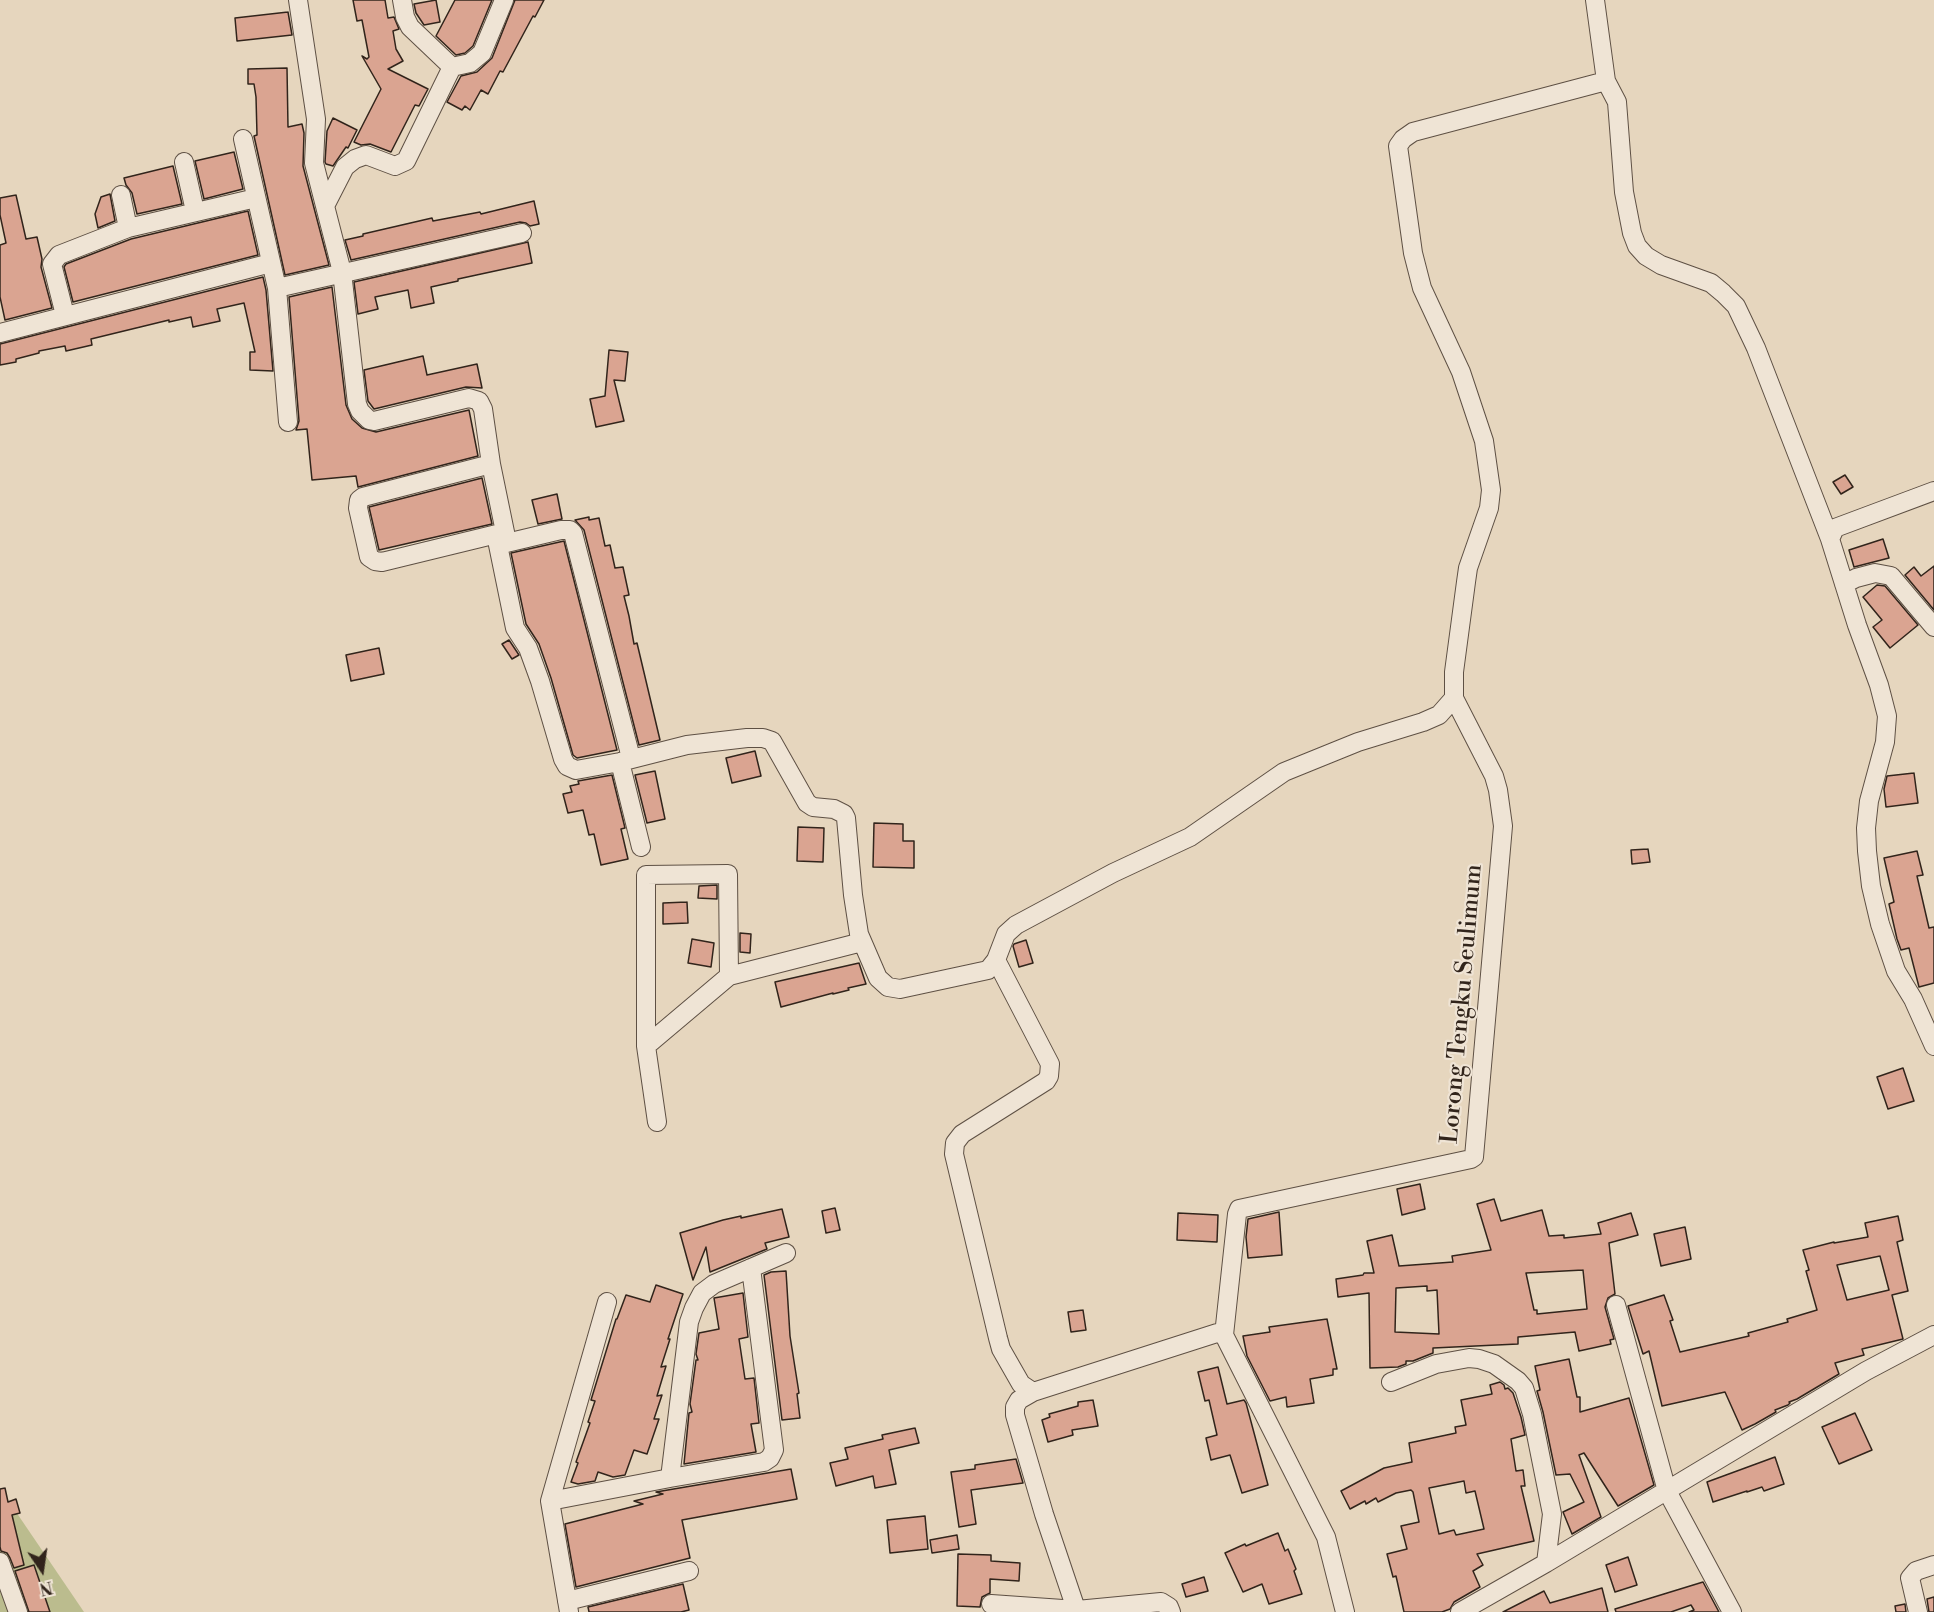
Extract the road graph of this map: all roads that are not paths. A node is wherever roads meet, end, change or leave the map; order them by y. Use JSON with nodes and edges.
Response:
{"nodes":[{"id":1,"x":298,"y":0,"type":"edge"},
{"id":2,"x":402,"y":0,"type":"edge"},
{"id":3,"x":504,"y":0,"type":"edge"},
{"id":4,"x":1595,"y":0,"type":"edge"},
{"id":5,"x":452,"y":67,"type":"junction"},
{"id":6,"x":1606,"y":81,"type":"junction"},
{"id":7,"x":243,"y":139,"type":"dead end"},
{"id":8,"x":184,"y":162,"type":"dead end"},
{"id":9,"x":121,"y":195,"type":"dead end"},
{"id":10,"x":256,"y":198,"type":"junction"},
{"id":11,"x":325,"y":206,"type":"junction"},
{"id":12,"x":195,"y":211,"type":"junction"},
{"id":13,"x":128,"y":228,"type":"junction"},
{"id":14,"x":522,"y":233,"type":"dead end"},
{"id":15,"x":271,"y":263,"type":"junction"},
{"id":16,"x":342,"y":272,"type":"junction"},
{"id":17,"x":277,"y":288,"type":"junction"},
{"id":18,"x":64,"y":315,"type":"junction"},
{"id":19,"x":0,"y":332,"type":"edge"},
{"id":20,"x":288,"y":422,"type":"dead end"},
{"id":21,"x":491,"y":464,"type":"junction"},
{"id":22,"x":1934,"y":491,"type":"edge"},
{"id":23,"x":502,"y":538,"type":"junction"},
{"id":24,"x":1830,"y":539,"type":"junction"},
{"id":25,"x":1844,"y":585,"type":"junction"},
{"id":26,"x":1934,"y":627,"type":"edge"},
{"id":27,"x":1455,"y":698,"type":"junction"},
{"id":28,"x":1439,"y":715,"type":"junction"},
{"id":29,"x":1467,"y":724,"type":"junction"},
{"id":30,"x":625,"y":760,"type":"junction"},
{"id":31,"x":641,"y":847,"type":"dead end"},
{"id":32,"x":862,"y":942,"type":"junction"},
{"id":33,"x":996,"y":960,"type":"junction"},
{"id":34,"x":729,"y":976,"type":"junction"},
{"id":35,"x":646,"y":1046,"type":"junction"},
{"id":36,"x":1934,"y":1046,"type":"edge"},
{"id":37,"x":657,"y":1122,"type":"dead end"},
{"id":38,"x":786,"y":1252,"type":"dead end"},
{"id":39,"x":750,"y":1268,"type":"junction"},
{"id":40,"x":607,"y":1302,"type":"dead end"},
{"id":41,"x":1616,"y":1305,"type":"dead end"},
{"id":42,"x":1224,"y":1335,"type":"junction"},
{"id":43,"x":1934,"y":1335,"type":"edge"},
{"id":44,"x":1391,"y":1382,"type":"dead end"},
{"id":45,"x":1033,"y":1392,"type":"junction"},
{"id":46,"x":670,"y":1478,"type":"junction"},
{"id":47,"x":1667,"y":1491,"type":"junction"},
{"id":48,"x":550,"y":1501,"type":"junction"},
{"id":49,"x":0,"y":1562,"type":"edge"},
{"id":50,"x":1546,"y":1563,"type":"junction"},
{"id":51,"x":1934,"y":1565,"type":"edge"},
{"id":52,"x":689,"y":1570,"type":"dead end"},
{"id":53,"x":991,"y":1604,"type":"dead end"},
{"id":54,"x":568,"y":1606,"type":"edge"},
{"id":55,"x":1077,"y":1611,"type":"edge"},
{"id":56,"x":18,"y":1612,"type":"edge"},
{"id":57,"x":1171,"y":1612,"type":"edge"},
{"id":58,"x":1345,"y":1612,"type":"edge"},
{"id":59,"x":1460,"y":1612,"type":"edge"},
{"id":60,"x":1732,"y":1612,"type":"edge"},
{"id":61,"x":1918,"y":1612,"type":"edge"}],
"edges":[{"from":1,"to":11,"type":"street"},
{"from":2,"to":5,"type":"street"},
{"from":3,"to":5,"type":"street"},
{"from":4,"to":6,"type":"street"},
{"from":5,"to":11,"type":"street"},
{"from":6,"to":24,"type":"street"},
{"from":6,"to":27,"type":"street"},
{"from":7,"to":10,"type":"street"},
{"from":8,"to":12,"type":"street"},
{"from":9,"to":13,"type":"street"},
{"from":10,"to":12,"type":"street"},
{"from":10,"to":15,"type":"street"},
{"from":11,"to":16,"type":"street"},
{"from":12,"to":13,"type":"street"},
{"from":13,"to":18,"type":"street"},
{"from":14,"to":16,"type":"street"},
{"from":15,"to":17,"type":"street"},
{"from":15,"to":18,"type":"street"},
{"from":16,"to":17,"type":"street"},
{"from":16,"to":21,"type":"street"},
{"from":17,"to":20,"type":"street"},
{"from":18,"to":19,"type":"street"},
{"from":21,"to":23,"type":"street"},
{"from":21,"to":23,"type":"street"},
{"from":22,"to":24,"type":"street"},
{"from":23,"to":30,"type":"street"},
{"from":23,"to":30,"type":"street"},
{"from":24,"to":25,"type":"street"},
{"from":25,"to":26,"type":"street"},
{"from":25,"to":36,"type":"street"},
{"from":27,"to":28,"type":"street"},
{"from":27,"to":29,"type":"street","name":"Lorong Tengku Seulimum"},
{"from":28,"to":29,"type":"street"},
{"from":28,"to":33,"type":"street"},
{"from":29,"to":42,"type":"street","name":"Lorong Tengku Seulimum"},
{"from":30,"to":31,"type":"street"},
{"from":30,"to":32,"type":"street"},
{"from":32,"to":33,"type":"street"},
{"from":32,"to":34,"type":"street"},
{"from":33,"to":45,"type":"street"},
{"from":34,"to":35,"type":"street"},
{"from":34,"to":35,"type":"street"},
{"from":35,"to":37,"type":"street"},
{"from":38,"to":39,"type":"street"},
{"from":39,"to":46,"type":"street"},
{"from":39,"to":46,"type":"street"},
{"from":40,"to":48,"type":"street"},
{"from":41,"to":47,"type":"street"},
{"from":42,"to":45,"type":"street"},
{"from":42,"to":58,"type":"street"},
{"from":43,"to":47,"type":"street"},
{"from":44,"to":50,"type":"street"},
{"from":45,"to":55,"type":"street"},
{"from":46,"to":48,"type":"street"},
{"from":47,"to":50,"type":"street"},
{"from":47,"to":60,"type":"street"},
{"from":48,"to":54,"type":"street"},
{"from":49,"to":56,"type":"street"},
{"from":50,"to":59,"type":"street"},
{"from":51,"to":61,"type":"street"},
{"from":52,"to":54,"type":"street"},
{"from":53,"to":55,"type":"street"},
{"from":55,"to":57,"type":"street"}]}
